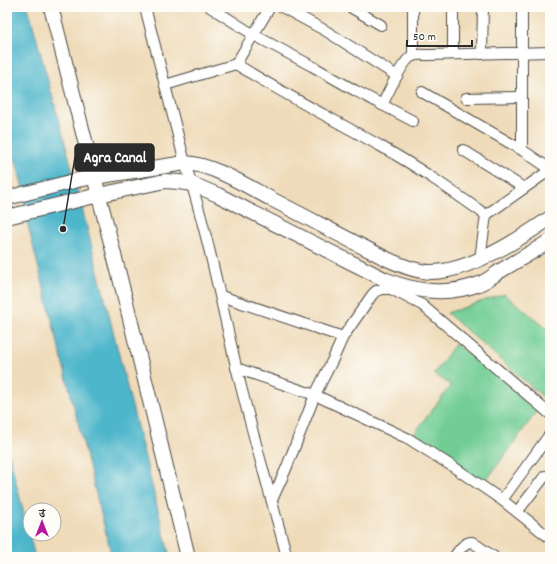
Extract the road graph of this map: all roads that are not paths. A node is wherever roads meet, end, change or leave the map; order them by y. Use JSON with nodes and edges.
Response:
{"nodes":[{"id":1,"x":51,"y":7,"type":"edge"},
{"id":2,"x":145,"y":7,"type":"edge"},
{"id":3,"x":210,"y":7,"type":"edge"},
{"id":4,"x":270,"y":7,"type":"edge"},
{"id":5,"x":282,"y":7,"type":"edge"},
{"id":6,"x":350,"y":7,"type":"edge"},
{"id":7,"x":413,"y":7,"type":"edge"},
{"id":8,"x":453,"y":7,"type":"edge"},
{"id":9,"x":483,"y":7,"type":"edge"},
{"id":10,"x":522,"y":7,"type":"edge"},
{"id":11,"x":381,"y":25,"type":"dead end"},
{"id":12,"x":254,"y":35,"type":"junction"},
{"id":13,"x":550,"y":52,"type":"edge"},
{"id":14,"x":522,"y":53,"type":"junction"},
{"id":15,"x":453,"y":54,"type":"junction"},
{"id":16,"x":482,"y":54,"type":"junction"},
{"id":17,"x":413,"y":56,"type":"junction"},
{"id":18,"x":236,"y":64,"type":"junction"},
{"id":19,"x":396,"y":76,"type":"junction"},
{"id":20,"x":165,"y":85,"type":"junction"},
{"id":21,"x":422,"y":92,"type":"dead end"},
{"id":22,"x":522,"y":97,"type":"junction"},
{"id":23,"x":466,"y":98,"type":"dead end"},
{"id":24,"x":382,"y":104,"type":"junction"},
{"id":25,"x":413,"y":120,"type":"dead end"},
{"id":26,"x":463,"y":150,"type":"dead end"},
{"id":27,"x":522,"y":150,"type":"junction"},
{"id":28,"x":185,"y":163,"type":"junction"},
{"id":29,"x":550,"y":170,"type":"edge"},
{"id":30,"x":88,"y":178,"type":"junction"},
{"id":31,"x":192,"y":184,"type":"junction"},
{"id":32,"x":524,"y":188,"type":"junction"},
{"id":33,"x":92,"y":197,"type":"junction"},
{"id":34,"x":10,"y":198,"type":"edge"},
{"id":35,"x":486,"y":215,"type":"junction"},
{"id":36,"x":11,"y":216,"type":"edge"},
{"id":37,"x":550,"y":218,"type":"edge"},
{"id":38,"x":550,"y":241,"type":"edge"},
{"id":39,"x":480,"y":259,"type":"junction"},
{"id":40,"x":221,"y":296,"type":"junction"},
{"id":41,"x":343,"y":337,"type":"junction"},
{"id":42,"x":236,"y":368,"type":"junction"},
{"id":43,"x":315,"y":395,"type":"junction"},
{"id":44,"x":550,"y":414,"type":"edge"},
{"id":45,"x":550,"y":434,"type":"edge"},
{"id":46,"x":545,"y":476,"type":"dead end"},
{"id":47,"x":272,"y":500,"type":"junction"},
{"id":48,"x":502,"y":500,"type":"junction"},
{"id":49,"x":517,"y":512,"type":"junction"},
{"id":50,"x":550,"y":538,"type":"edge"},
{"id":51,"x":188,"y":557,"type":"edge"},
{"id":52,"x":286,"y":557,"type":"edge"},
{"id":53,"x":454,"y":557,"type":"edge"},
{"id":54,"x":494,"y":557,"type":"edge"}],
"edges":[{"from":1,"to":30,"type":"street"},
{"from":2,"to":20,"type":"street"},
{"from":3,"to":12,"type":"street"},
{"from":4,"to":12,"type":"street"},
{"from":5,"to":19,"type":"street"},
{"from":6,"to":11,"type":"street"},
{"from":7,"to":17,"type":"street"},
{"from":8,"to":15,"type":"street"},
{"from":9,"to":16,"type":"street"},
{"from":10,"to":14,"type":"street"},
{"from":12,"to":18,"type":"street"},
{"from":12,"to":24,"type":"street"},
{"from":13,"to":14,"type":"street"},
{"from":14,"to":16,"type":"street"},
{"from":14,"to":22,"type":"street"},
{"from":15,"to":16,"type":"street"},
{"from":15,"to":17,"type":"street"},
{"from":17,"to":19,"type":"street"},
{"from":18,"to":20,"type":"street"},
{"from":18,"to":35,"type":"street"},
{"from":19,"to":24,"type":"street"},
{"from":20,"to":28,"type":"street"},
{"from":21,"to":27,"type":"street"},
{"from":22,"to":23,"type":"street"},
{"from":22,"to":27,"type":"street"},
{"from":24,"to":25,"type":"street"},
{"from":26,"to":32,"type":"street"},
{"from":27,"to":29,"type":"street"},
{"from":28,"to":30,"type":"street"},
{"from":28,"to":31,"type":"street"},
{"from":28,"to":39,"type":"street"},
{"from":29,"to":32,"type":"street"},
{"from":30,"to":33,"type":"street"},
{"from":30,"to":34,"type":"street"},
{"from":31,"to":33,"type":"street"},
{"from":31,"to":38,"type":"street"},
{"from":31,"to":40,"type":"street"},
{"from":32,"to":35,"type":"street"},
{"from":33,"to":36,"type":"street"},
{"from":33,"to":51,"type":"street"},
{"from":35,"to":39,"type":"street"},
{"from":37,"to":39,"type":"street"},
{"from":40,"to":41,"type":"street"},
{"from":40,"to":42,"type":"street"},
{"from":41,"to":43,"type":"street"},
{"from":41,"to":44,"type":"street"},
{"from":42,"to":43,"type":"street"},
{"from":42,"to":47,"type":"street"},
{"from":43,"to":47,"type":"street"},
{"from":43,"to":48,"type":"street"},
{"from":45,"to":48,"type":"street"},
{"from":46,"to":49,"type":"street"},
{"from":47,"to":52,"type":"street"},
{"from":48,"to":49,"type":"street"},
{"from":49,"to":50,"type":"street"},
{"from":53,"to":54,"type":"street"}]}
